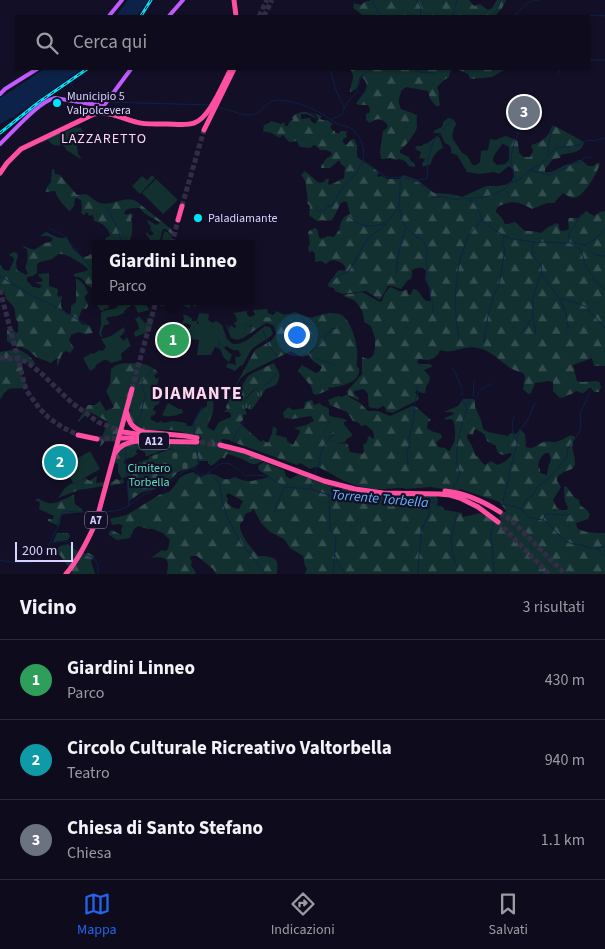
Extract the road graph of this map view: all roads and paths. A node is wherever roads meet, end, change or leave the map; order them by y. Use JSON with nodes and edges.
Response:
{"nodes":[{"id":1,"x":122,"y":0,"type":"edge"},
{"id":2,"x":183,"y":0,"type":"edge"},
{"id":3,"x":234,"y":0,"type":"edge"},
{"id":4,"x":110,"y":15,"type":"edge"},
{"id":5,"x":170,"y":15,"type":"edge"},
{"id":6,"x":236,"y":15,"type":"edge"},
{"id":7,"x":35,"y":70,"type":"edge"},
{"id":8,"x":130,"y":70,"type":"edge"},
{"id":9,"x":232,"y":70,"type":"edge"},
{"id":10,"x":233,"y":70,"type":"edge"},
{"id":11,"x":0,"y":92,"type":"edge"},
{"id":12,"x":204,"y":130,"type":"tunnel mouth"},
{"id":13,"x":0,"y":144,"type":"edge"},
{"id":14,"x":0,"y":173,"type":"edge"},
{"id":15,"x":182,"y":206,"type":"tunnel mouth"},
{"id":16,"x":178,"y":220,"type":"tunnel mouth"},
{"id":17,"x":132,"y":389,"type":"tunnel mouth"},
{"id":18,"x":129,"y":401,"type":"junction"},
{"id":19,"x":123,"y":432,"type":"tunnel mouth"},
{"id":20,"x":78,"y":435,"type":"tunnel mouth"},
{"id":21,"x":121,"y":438,"type":"tunnel mouth"},
{"id":22,"x":96,"y":439,"type":"tunnel mouth"},
{"id":23,"x":199,"y":440,"type":"junction"},
{"id":24,"x":115,"y":454,"type":"junction"},
{"id":25,"x":500,"y":512,"type":"tunnel mouth"},
{"id":26,"x":498,"y":522,"type":"tunnel mouth"},
{"id":27,"x":66,"y":574,"type":"edge"}],
"edges":[{"from":1,"to":4,"type":"main road"},
{"from":2,"to":5,"type":"main road"},
{"from":3,"to":6,"type":"highway"},
{"from":7,"to":11,"type":"main road"},
{"from":8,"to":13,"type":"main road"},
{"from":9,"to":14,"type":"highway"},
{"from":10,"to":12,"type":"highway"},
{"from":15,"to":16,"type":"highway"},
{"from":17,"to":18,"type":"highway","number":"A7"},
{"from":18,"to":23,"type":"highway"},
{"from":18,"to":24,"type":"highway","number":"A7"},
{"from":19,"to":23,"type":"highway","number":"A12"},
{"from":20,"to":22,"type":"highway"},
{"from":21,"to":23,"type":"highway","number":"A12"},
{"from":23,"to":24,"type":"highway","number":"A12"},
{"from":24,"to":27,"type":"highway","number":"A7"},
{"from":25,"to":26,"type":"highway"}]}
